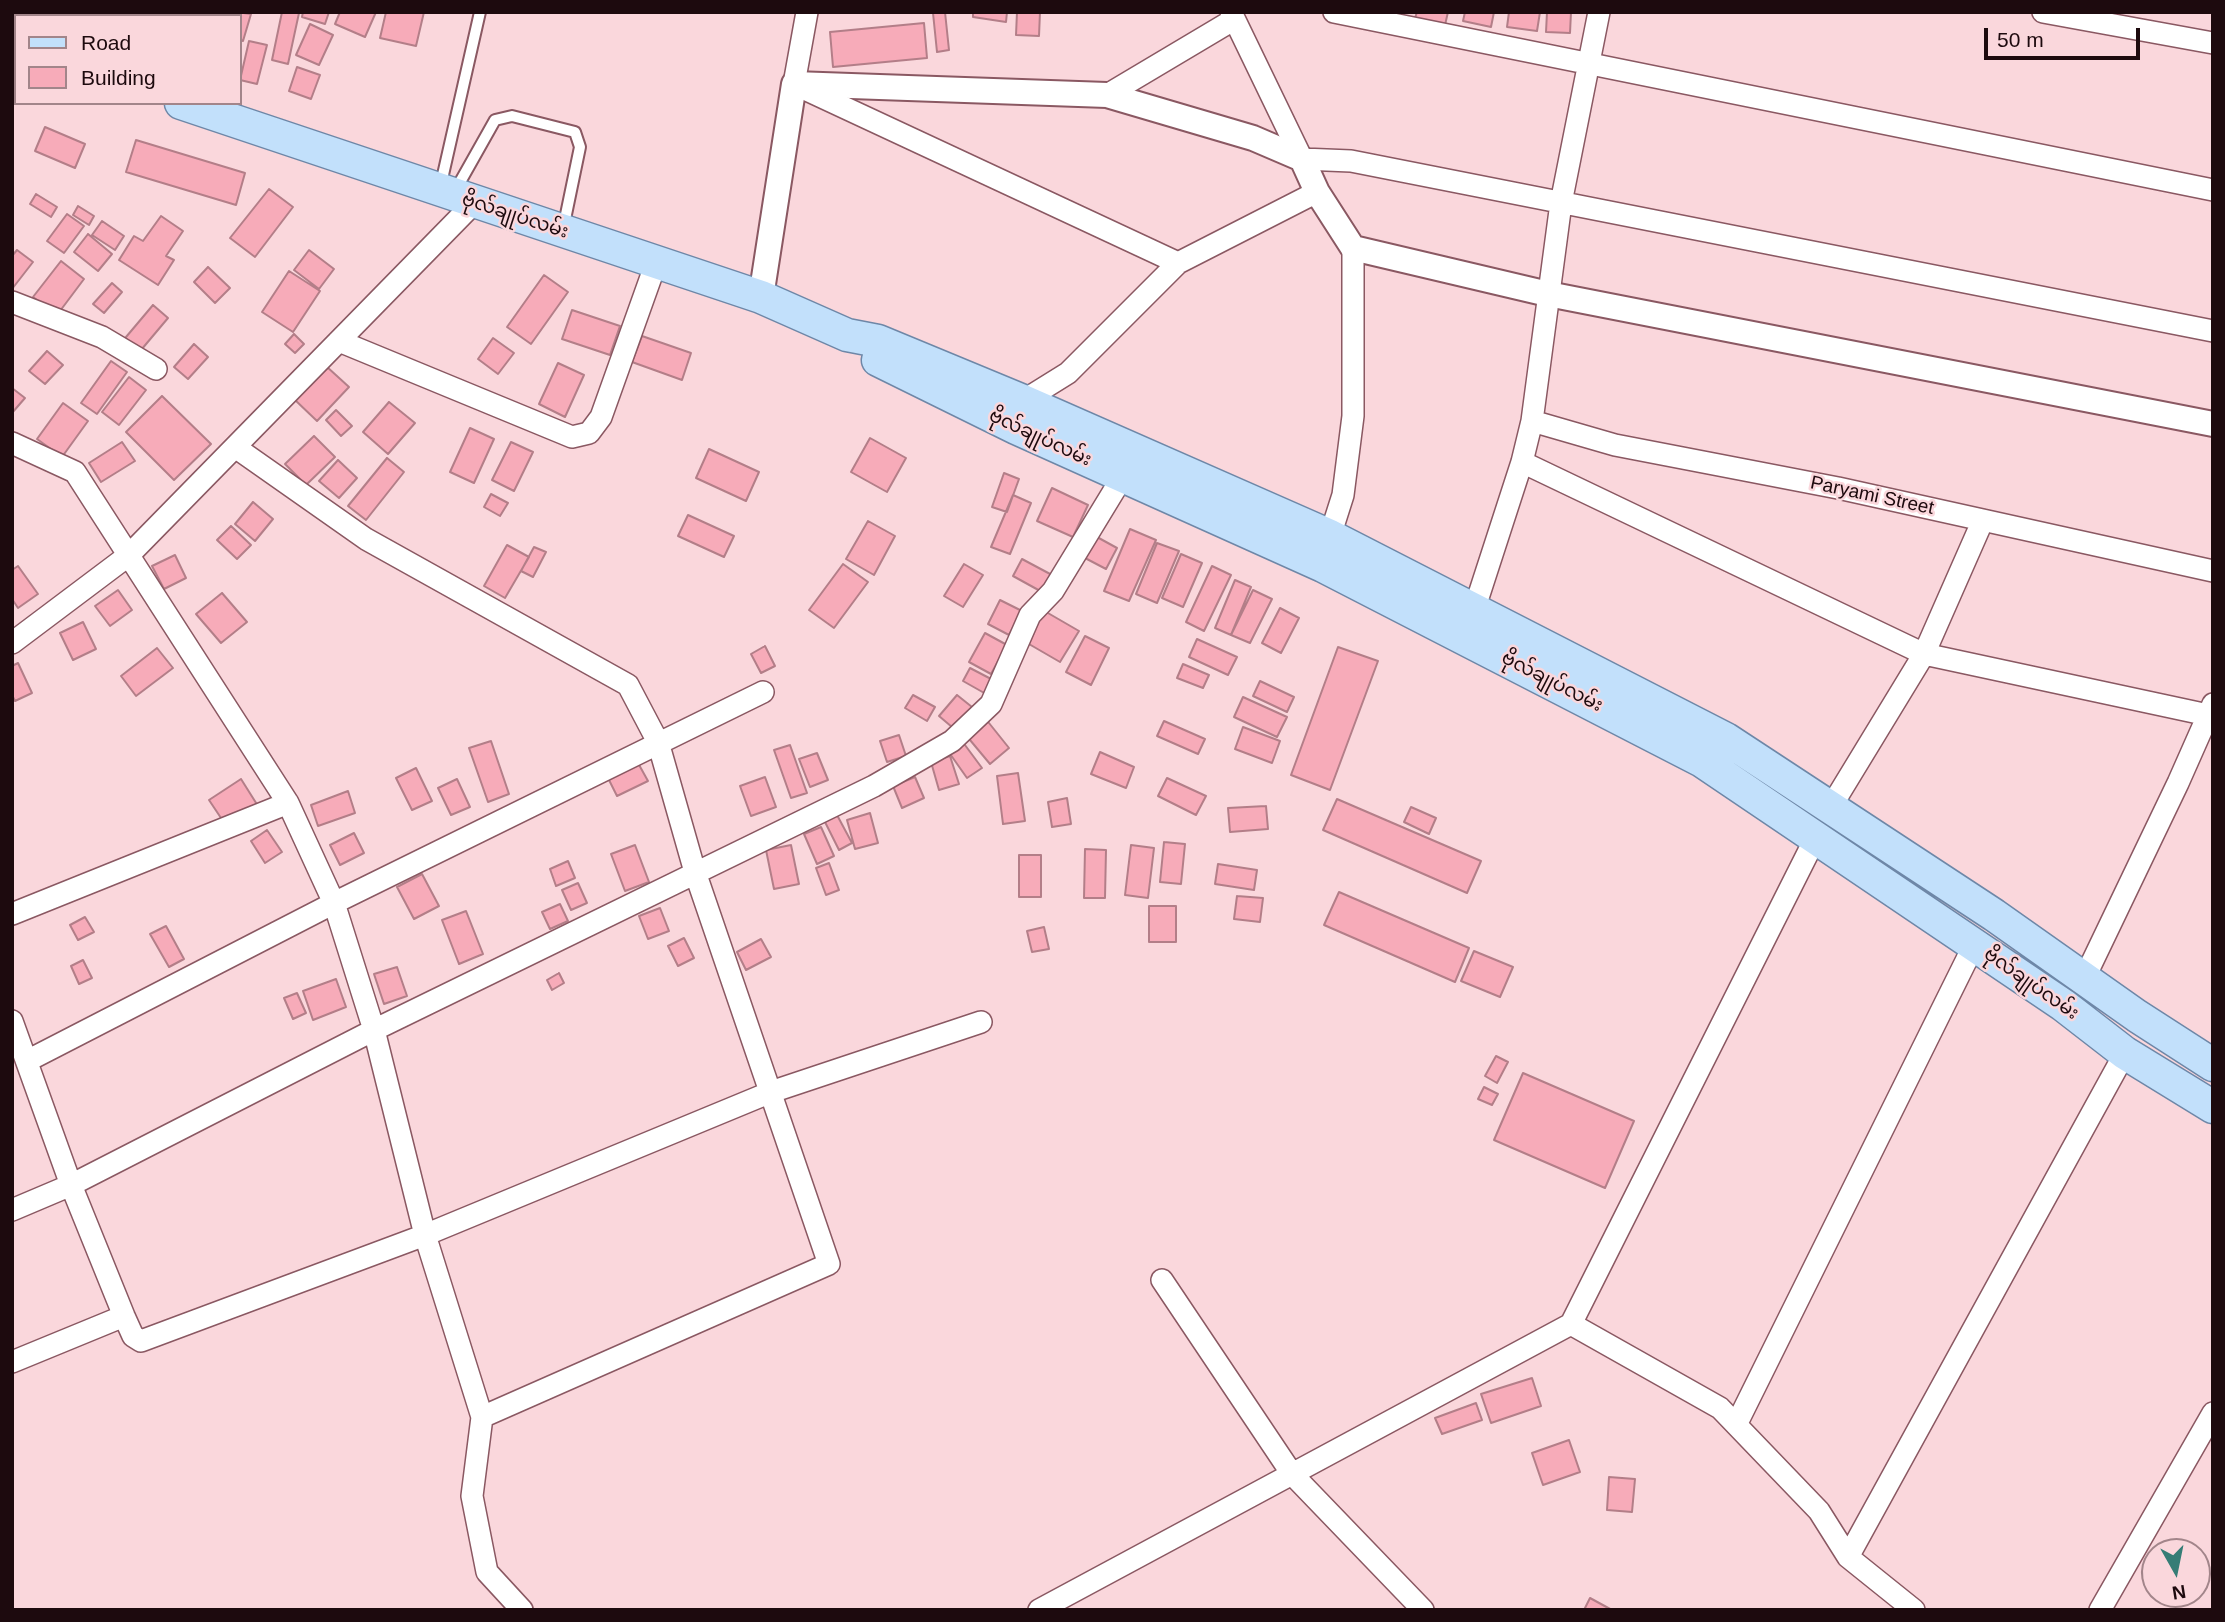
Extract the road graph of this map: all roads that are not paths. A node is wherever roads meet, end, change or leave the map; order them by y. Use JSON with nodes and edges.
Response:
{"nodes":[{"id":1,"x":480,"y":12,"type":"edge"},
{"id":2,"x":807,"y":12,"type":"edge"},
{"id":3,"x":1334,"y":12,"type":"edge"},
{"id":4,"x":1599,"y":12,"type":"edge"},
{"id":5,"x":2043,"y":12,"type":"edge"},
{"id":6,"x":1232,"y":16,"type":"edge"},
{"id":7,"x":2213,"y":43,"type":"edge"},
{"id":8,"x":1588,"y":64,"type":"junction"},
{"id":9,"x":794,"y":84,"type":"junction"},
{"id":10,"x":1107,"y":95,"type":"junction"},
{"id":11,"x":187,"y":105,"type":"edge"},
{"id":12,"x":1302,"y":159,"type":"junction"},
{"id":13,"x":2213,"y":190,"type":"edge"},
{"id":14,"x":1317,"y":192,"type":"junction"},
{"id":15,"x":455,"y":196,"type":"junction"},
{"id":16,"x":1561,"y":203,"type":"junction"},
{"id":17,"x":562,"y":232,"type":"junction"},
{"id":18,"x":1353,"y":248,"type":"junction"},
{"id":19,"x":656,"y":263,"type":"junction"},
{"id":20,"x":1178,"y":263,"type":"junction"},
{"id":21,"x":1548,"y":294,"type":"junction"},
{"id":22,"x":761,"y":298,"type":"junction"},
{"id":23,"x":12,"y":302,"type":"edge"},
{"id":24,"x":2213,"y":331,"type":"edge"},
{"id":25,"x":847,"y":335,"type":"junction"},
{"id":26,"x":339,"y":341,"type":"junction"},
{"id":27,"x":156,"y":369,"type":"dead end"},
{"id":28,"x":1023,"y":401,"type":"junction"},
{"id":29,"x":1531,"y":421,"type":"junction"},
{"id":30,"x":2213,"y":424,"type":"edge"},
{"id":31,"x":12,"y":443,"type":"edge"},
{"id":32,"x":234,"y":447,"type":"junction"},
{"id":33,"x":1522,"y":463,"type":"junction"},
{"id":34,"x":1123,"y":475,"type":"junction"},
{"id":35,"x":1983,"y":520,"type":"junction"},
{"id":36,"x":1330,"y":536,"type":"junction"},
{"id":37,"x":130,"y":555,"type":"junction"},
{"id":38,"x":2213,"y":571,"type":"edge"},
{"id":39,"x":1474,"y":610,"type":"junction"},
{"id":40,"x":12,"y":643,"type":"edge"},
{"id":41,"x":1924,"y":654,"type":"junction"},
{"id":42,"x":763,"y":692,"type":"dead end"},
{"id":43,"x":2210,"y":709,"type":"edge"},
{"id":44,"x":658,"y":742,"type":"junction"},
{"id":45,"x":288,"y":803,"type":"junction"},
{"id":46,"x":1823,"y":823,"type":"junction"},
{"id":47,"x":695,"y":872,"type":"junction"},
{"id":48,"x":334,"y":904,"type":"junction"},
{"id":49,"x":12,"y":914,"type":"edge"},
{"id":50,"x":1974,"y":945,"type":"junction"},
{"id":51,"x":2084,"y":979,"type":"junction"},
{"id":52,"x":12,"y":1021,"type":"edge"},
{"id":53,"x":981,"y":1022,"type":"dead end"},
{"id":54,"x":374,"y":1030,"type":"junction"},
{"id":55,"x":2125,"y":1053,"type":"junction"},
{"id":56,"x":27,"y":1061,"type":"junction"},
{"id":57,"x":2213,"y":1065,"type":"edge"},
{"id":58,"x":771,"y":1092,"type":"junction"},
{"id":59,"x":2213,"y":1107,"type":"edge"},
{"id":60,"x":71,"y":1185,"type":"junction"},
{"id":61,"x":12,"y":1210,"type":"edge"},
{"id":62,"x":425,"y":1235,"type":"junction"},
{"id":63,"x":1162,"y":1280,"type":"dead end"},
{"id":64,"x":124,"y":1316,"type":"junction"},
{"id":65,"x":1571,"y":1324,"type":"junction"},
{"id":66,"x":12,"y":1362,"type":"edge"},
{"id":67,"x":2213,"y":1413,"type":"edge"},
{"id":68,"x":482,"y":1417,"type":"junction"},
{"id":69,"x":1737,"y":1423,"type":"junction"},
{"id":70,"x":1292,"y":1474,"type":"junction"},
{"id":71,"x":1849,"y":1558,"type":"junction"},
{"id":72,"x":522,"y":1610,"type":"edge"},
{"id":73,"x":1039,"y":1610,"type":"edge"},
{"id":74,"x":1423,"y":1610,"type":"edge"},
{"id":75,"x":1914,"y":1610,"type":"edge"},
{"id":76,"x":2100,"y":1610,"type":"edge"}],
"edges":[{"from":1,"to":15,"type":"lane"},
{"from":2,"to":9,"type":"street"},
{"from":3,"to":8,"type":"street"},
{"from":4,"to":8,"type":"street"},
{"from":5,"to":7,"type":"street"},
{"from":6,"to":10,"type":"street"},
{"from":6,"to":12,"type":"street"},
{"from":8,"to":13,"type":"street"},
{"from":8,"to":16,"type":"street"},
{"from":9,"to":10,"type":"street"},
{"from":9,"to":20,"type":"street"},
{"from":9,"to":22,"type":"street"},
{"from":10,"to":12,"type":"street"},
{"from":11,"to":15,"type":"main road","name":"ဗိုလ်ချုပ်လမ်း"},
{"from":12,"to":14,"type":"street"},
{"from":12,"to":16,"type":"street"},
{"from":14,"to":18,"type":"street"},
{"from":14,"to":20,"type":"street"},
{"from":15,"to":17,"type":"main road","name":"ဗိုလ်ချုပ်လမ်း"},
{"from":15,"to":17,"type":"lane"},
{"from":15,"to":26,"type":"street"},
{"from":16,"to":21,"type":"street"},
{"from":16,"to":24,"type":"street"},
{"from":17,"to":19,"type":"main road","name":"ဗိုလ်ချုပ်လမ်း"},
{"from":18,"to":21,"type":"street"},
{"from":18,"to":36,"type":"street"},
{"from":19,"to":22,"type":"main road","name":"ဗိုလ်ချုပ်လမ်း"},
{"from":19,"to":26,"type":"street"},
{"from":20,"to":28,"type":"street"},
{"from":21,"to":29,"type":"street"},
{"from":21,"to":30,"type":"street"},
{"from":22,"to":25,"type":"main road","name":"ဗိုလ်ချုပ်လမ်း"},
{"from":23,"to":27,"type":"street"},
{"from":25,"to":28,"type":"main road","name":"ဗိုလ်ချုပ်လမ်း"},
{"from":25,"to":34,"type":"main road","name":"ဗိုလ်ချုပ်လမ်း"},
{"from":26,"to":32,"type":"street"},
{"from":28,"to":36,"type":"main road","name":"ဗိုလ်ချုပ်လမ်း"},
{"from":29,"to":33,"type":"street"},
{"from":29,"to":35,"type":"street","name":"Paryami Street"},
{"from":31,"to":37,"type":"street"},
{"from":32,"to":37,"type":"street"},
{"from":32,"to":44,"type":"street"},
{"from":33,"to":39,"type":"street"},
{"from":33,"to":41,"type":"street"},
{"from":34,"to":46,"type":"main road","name":"ဗိုလ်ချုပ်လမ်း"},
{"from":34,"to":47,"type":"street"},
{"from":35,"to":38,"type":"street","name":"Paryami Street"},
{"from":35,"to":41,"type":"street"},
{"from":36,"to":39,"type":"main road","name":"ဗိုလ်ချုပ်လမ်း"},
{"from":37,"to":40,"type":"street"},
{"from":37,"to":45,"type":"street"},
{"from":39,"to":46,"type":"main road","name":"ဗိုလ်ချုပ်လမ်း"},
{"from":41,"to":43,"type":"street"},
{"from":41,"to":46,"type":"street"},
{"from":42,"to":44,"type":"street"},
{"from":43,"to":51,"type":"street"},
{"from":44,"to":47,"type":"street"},
{"from":44,"to":48,"type":"street"},
{"from":45,"to":48,"type":"street"},
{"from":45,"to":49,"type":"street"},
{"from":46,"to":50,"type":"main road","name":"ဗိုလ်ချုပ်လမ်း"},
{"from":46,"to":51,"type":"main road","name":"ဗိုလ်ချုပ်လမ်း"},
{"from":46,"to":65,"type":"street"},
{"from":47,"to":54,"type":"street"},
{"from":47,"to":58,"type":"street"},
{"from":48,"to":54,"type":"street"},
{"from":48,"to":56,"type":"street"},
{"from":50,"to":55,"type":"main road","name":"ဗိုလ်ချုပ်လမ်း"},
{"from":50,"to":69,"type":"street"},
{"from":51,"to":57,"type":"main road","name":"ဗိုလ်ချုပ်လမ်း"},
{"from":52,"to":56,"type":"street"},
{"from":53,"to":58,"type":"street"},
{"from":54,"to":60,"type":"street"},
{"from":54,"to":62,"type":"street"},
{"from":55,"to":59,"type":"main road","name":"ဗိုလ်ချုပ်လမ်း"},
{"from":55,"to":71,"type":"street"},
{"from":56,"to":60,"type":"street"},
{"from":58,"to":62,"type":"street"},
{"from":58,"to":68,"type":"street"},
{"from":60,"to":61,"type":"street"},
{"from":60,"to":64,"type":"street"},
{"from":62,"to":64,"type":"street"},
{"from":62,"to":68,"type":"street"},
{"from":63,"to":70,"type":"street"},
{"from":64,"to":66,"type":"street"},
{"from":65,"to":69,"type":"street"},
{"from":65,"to":70,"type":"street"},
{"from":67,"to":76,"type":"street"},
{"from":68,"to":72,"type":"street"},
{"from":69,"to":71,"type":"street"},
{"from":70,"to":73,"type":"street"},
{"from":70,"to":74,"type":"street"},
{"from":71,"to":75,"type":"street"}]}
